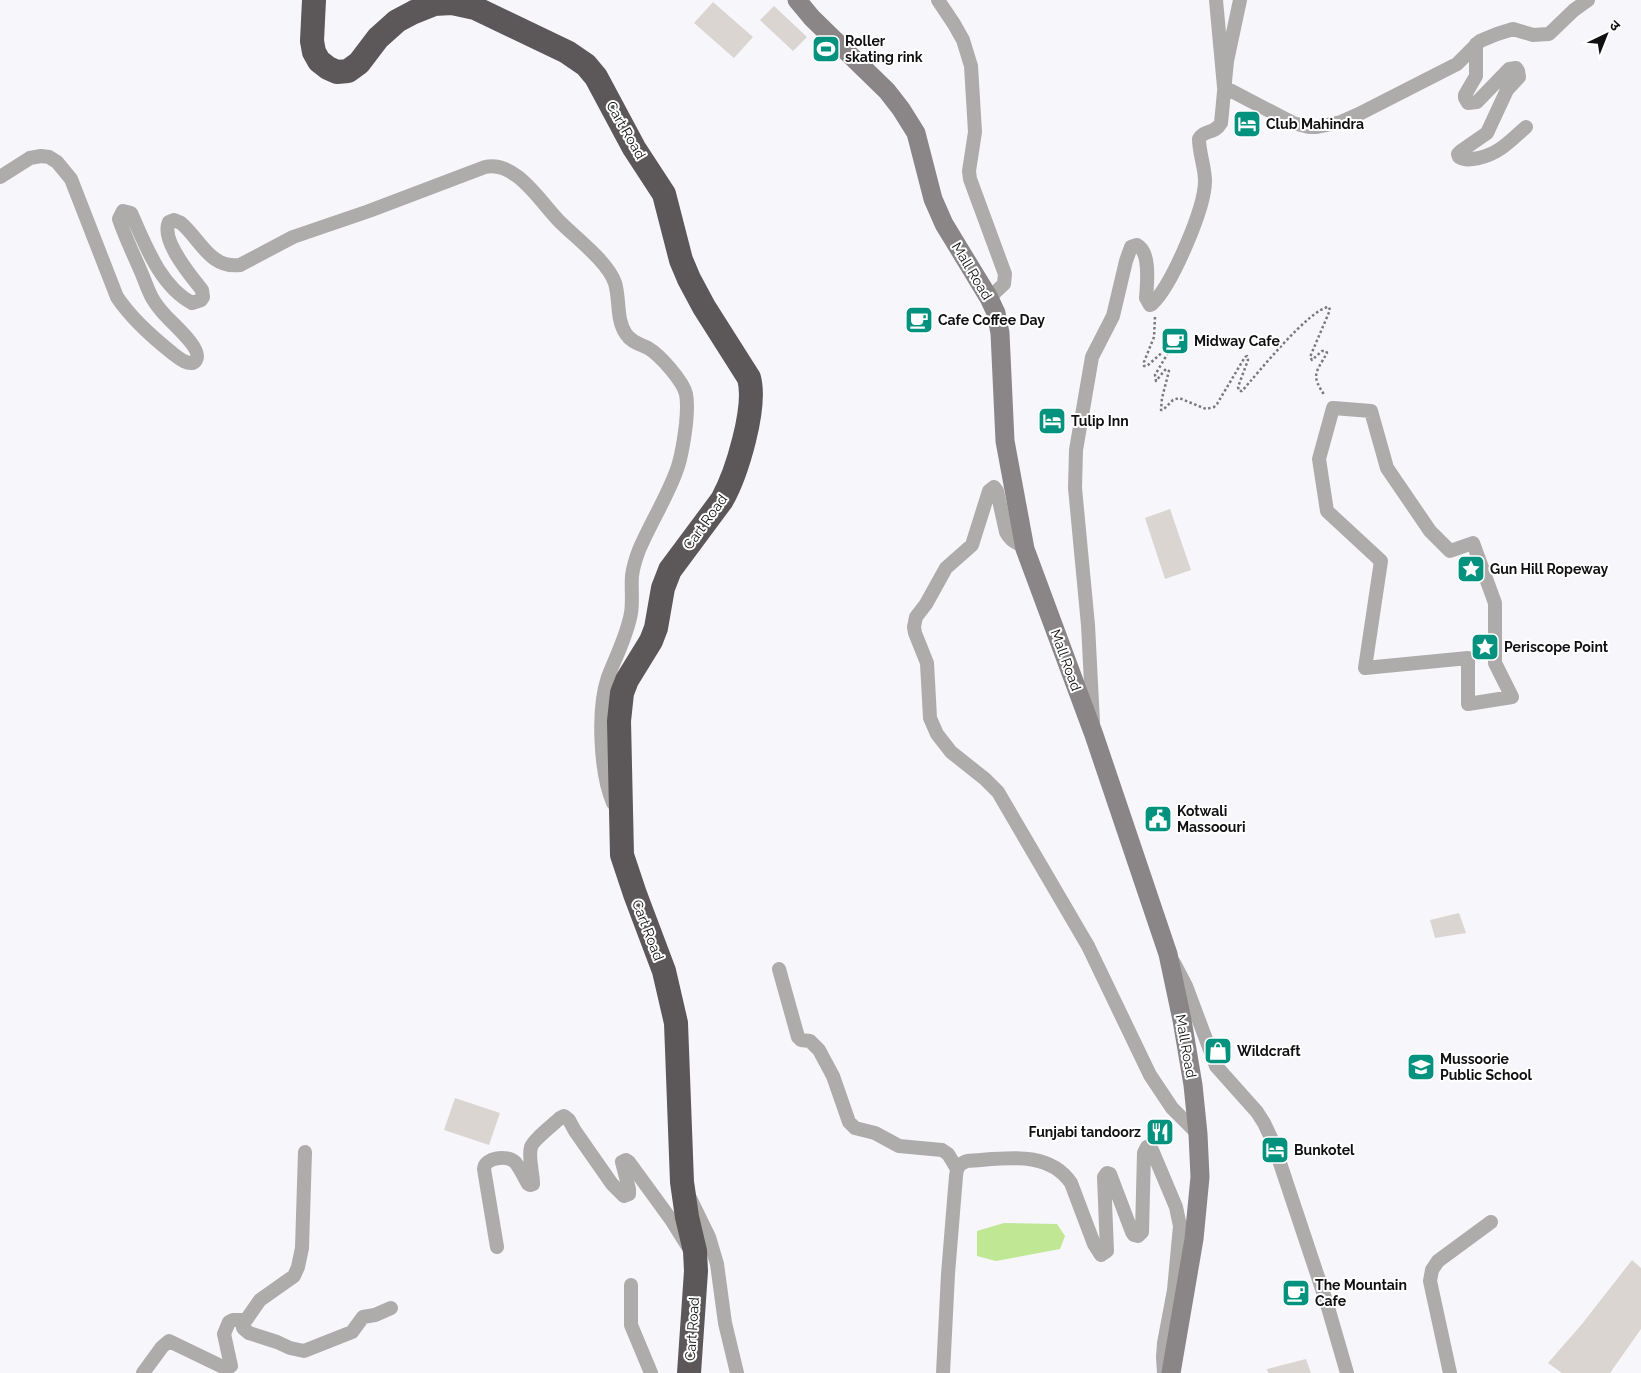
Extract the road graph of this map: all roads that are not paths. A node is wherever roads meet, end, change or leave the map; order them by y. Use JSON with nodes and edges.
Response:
{"nodes":[{"id":1,"x":314,"y":0,"type":"edge"},
{"id":2,"x":797,"y":0,"type":"edge"},
{"id":3,"x":938,"y":0,"type":"edge"},
{"id":4,"x":1216,"y":0,"type":"edge"},
{"id":5,"x":1240,"y":0,"type":"edge"},
{"id":6,"x":1588,"y":0,"type":"edge"},
{"id":7,"x":1476,"y":44,"type":"junction"},
{"id":8,"x":1224,"y":87,"type":"junction"},
{"id":9,"x":1526,"y":127,"type":"dead end"},
{"id":10,"x":0,"y":177,"type":"edge"},
{"id":11,"x":990,"y":298,"type":"junction"},
{"id":12,"x":1333,"y":408,"type":"joint"},
{"id":13,"x":1025,"y":547,"type":"junction"},
{"id":14,"x":1094,"y":735,"type":"junction"},
{"id":15,"x":621,"y":822,"type":"junction"},
{"id":16,"x":1168,"y":954,"type":"junction"},
{"id":17,"x":779,"y":969,"type":"dead end"},
{"id":18,"x":1198,"y":1134,"type":"junction"},
{"id":19,"x":305,"y":1152,"type":"dead end"},
{"id":20,"x":957,"y":1169,"type":"junction"},
{"id":21,"x":682,"y":1182,"type":"junction"},
{"id":22,"x":1490,"y":1222,"type":"dead end"},
{"id":23,"x":497,"y":1247,"type":"dead end"},
{"id":24,"x":696,"y":1258,"type":"junction"},
{"id":25,"x":631,"y":1285,"type":"dead end"},
{"id":26,"x":391,"y":1308,"type":"dead end"},
{"id":27,"x":242,"y":1320,"type":"junction"},
{"id":28,"x":648,"y":1371,"type":"edge"},
{"id":29,"x":143,"y":1373,"type":"edge"},
{"id":30,"x":689,"y":1373,"type":"edge"},
{"id":31,"x":737,"y":1373,"type":"edge"},
{"id":32,"x":943,"y":1373,"type":"edge"},
{"id":33,"x":1164,"y":1373,"type":"edge"},
{"id":34,"x":1171,"y":1373,"type":"edge"},
{"id":35,"x":1347,"y":1373,"type":"edge"},
{"id":36,"x":1450,"y":1373,"type":"edge"}],
"edges":[{"from":1,"to":15,"type":"highway","name":"Cart Road"},
{"from":2,"to":11,"type":"street","name":"Mall Road"},
{"from":3,"to":11,"type":"street"},
{"from":4,"to":8,"type":"street"},
{"from":5,"to":8,"type":"street"},
{"from":6,"to":7,"type":"street"},
{"from":7,"to":8,"type":"street"},
{"from":7,"to":9,"type":"street"},
{"from":8,"to":14,"type":"street"},
{"from":10,"to":15,"type":"street"},
{"from":11,"to":13,"type":"street","name":"Mall Road"},
{"from":12,"to":12,"type":"street"},
{"from":13,"to":14,"type":"street","name":"Mall Road"},
{"from":13,"to":18,"type":"street"},
{"from":14,"to":16,"type":"street","name":"Mall Road"},
{"from":15,"to":21,"type":"highway","name":"Cart Road"},
{"from":16,"to":18,"type":"street","name":"Mall Road"},
{"from":16,"to":35,"type":"street"},
{"from":17,"to":20,"type":"street"},
{"from":18,"to":34,"type":"street","name":"Mall Road"},
{"from":19,"to":27,"type":"street"},
{"from":20,"to":32,"type":"street"},
{"from":20,"to":33,"type":"street"},
{"from":21,"to":24,"type":"highway","name":"Cart Road"},
{"from":21,"to":31,"type":"street"},
{"from":22,"to":36,"type":"street"},
{"from":23,"to":24,"type":"street"},
{"from":24,"to":30,"type":"highway","name":"Cart Road"},
{"from":25,"to":28,"type":"street"},
{"from":26,"to":27,"type":"street"},
{"from":27,"to":29,"type":"street"}]}
